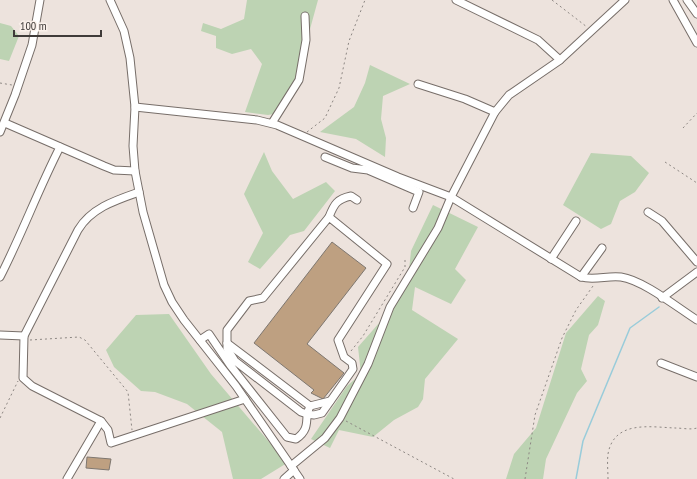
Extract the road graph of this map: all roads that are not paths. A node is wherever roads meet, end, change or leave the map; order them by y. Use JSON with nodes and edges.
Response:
{"nodes":[{"id":1,"x":40,"y":0,"type":"edge"},
{"id":2,"x":110,"y":0,"type":"edge"},
{"id":3,"x":456,"y":0,"type":"edge"},
{"id":4,"x":673,"y":0,"type":"edge"},
{"id":5,"x":687,"y":0,"type":"edge"},
{"id":6,"x":622,"y":1,"type":"edge"},
{"id":7,"x":697,"y":14,"type":"edge"},
{"id":8,"x":305,"y":16,"type":"dead end"},
{"id":9,"x":696,"y":41,"type":"edge"},
{"id":10,"x":560,"y":60,"type":"junction"},
{"id":11,"x":418,"y":84,"type":"dead end"},
{"id":12,"x":136,"y":107,"type":"junction"},
{"id":13,"x":495,"y":112,"type":"junction"},
{"id":14,"x":5,"y":123,"type":"junction"},
{"id":15,"x":272,"y":123,"type":"junction"},
{"id":16,"x":0,"y":132,"type":"edge"},
{"id":17,"x":60,"y":147,"type":"junction"},
{"id":18,"x":325,"y":156,"type":"dead end"},
{"id":19,"x":135,"y":171,"type":"junction"},
{"id":20,"x":139,"y":192,"type":"junction"},
{"id":21,"x":451,"y":197,"type":"junction"},
{"id":22,"x":357,"y":200,"type":"dead end"},
{"id":23,"x":413,"y":208,"type":"dead end"},
{"id":24,"x":648,"y":212,"type":"dead end"},
{"id":25,"x":329,"y":217,"type":"junction"},
{"id":26,"x":576,"y":221,"type":"dead end"},
{"id":27,"x":602,"y":248,"type":"dead end"},
{"id":28,"x":551,"y":259,"type":"junction"},
{"id":29,"x":697,"y":262,"type":"edge"},
{"id":30,"x":697,"y":272,"type":"edge"},
{"id":31,"x":0,"y":277,"type":"edge"},
{"id":32,"x":581,"y":277,"type":"junction"},
{"id":33,"x":662,"y":298,"type":"junction"},
{"id":34,"x":697,"y":320,"type":"edge"},
{"id":35,"x":0,"y":336,"type":"edge"},
{"id":36,"x":24,"y":338,"type":"junction"},
{"id":37,"x":200,"y":340,"type":"junction"},
{"id":38,"x":227,"y":343,"type":"junction"},
{"id":39,"x":660,"y":363,"type":"dead end"},
{"id":40,"x":697,"y":377,"type":"edge"},
{"id":41,"x":245,"y":399,"type":"junction"},
{"id":42,"x":330,"y":401,"type":"junction"},
{"id":43,"x":310,"y":406,"type":"junction"},
{"id":44,"x":307,"y":414,"type":"junction"},
{"id":45,"x":101,"y":421,"type":"junction"},
{"id":46,"x":292,"y":468,"type":"junction"},
{"id":47,"x":67,"y":479,"type":"edge"},
{"id":48,"x":284,"y":479,"type":"edge"},
{"id":49,"x":300,"y":479,"type":"edge"}],
"edges":[{"from":1,"to":14,"type":"street"},
{"from":2,"to":12,"type":"street"},
{"from":3,"to":10,"type":"street"},
{"from":4,"to":9,"type":"street"},
{"from":5,"to":7,"type":"street"},
{"from":6,"to":10,"type":"street"},
{"from":8,"to":15,"type":"street"},
{"from":10,"to":13,"type":"street"},
{"from":11,"to":13,"type":"street"},
{"from":12,"to":15,"type":"street"},
{"from":12,"to":19,"type":"street"},
{"from":13,"to":21,"type":"street"},
{"from":14,"to":16,"type":"street"},
{"from":14,"to":17,"type":"street"},
{"from":15,"to":21,"type":"street"},
{"from":17,"to":19,"type":"street"},
{"from":17,"to":31,"type":"street"},
{"from":18,"to":23,"type":"street"},
{"from":19,"to":20,"type":"street"},
{"from":20,"to":36,"type":"street"},
{"from":20,"to":37,"type":"street"},
{"from":21,"to":28,"type":"street"},
{"from":21,"to":46,"type":"street"},
{"from":22,"to":25,"type":"street"},
{"from":24,"to":29,"type":"street"},
{"from":25,"to":38,"type":"street"},
{"from":25,"to":42,"type":"street"},
{"from":26,"to":28,"type":"street"},
{"from":27,"to":32,"type":"street"},
{"from":28,"to":32,"type":"street"},
{"from":30,"to":33,"type":"street"},
{"from":32,"to":33,"type":"street"},
{"from":33,"to":34,"type":"street"},
{"from":35,"to":36,"type":"street"},
{"from":36,"to":45,"type":"street"},
{"from":37,"to":41,"type":"street"},
{"from":37,"to":44,"type":"street"},
{"from":38,"to":43,"type":"street"},
{"from":38,"to":44,"type":"street"},
{"from":39,"to":40,"type":"street"},
{"from":41,"to":45,"type":"street"},
{"from":41,"to":46,"type":"street"},
{"from":42,"to":43,"type":"street"},
{"from":42,"to":44,"type":"street"},
{"from":43,"to":44,"type":"street"},
{"from":45,"to":47,"type":"street"},
{"from":46,"to":48,"type":"street"},
{"from":46,"to":49,"type":"street"}]}
